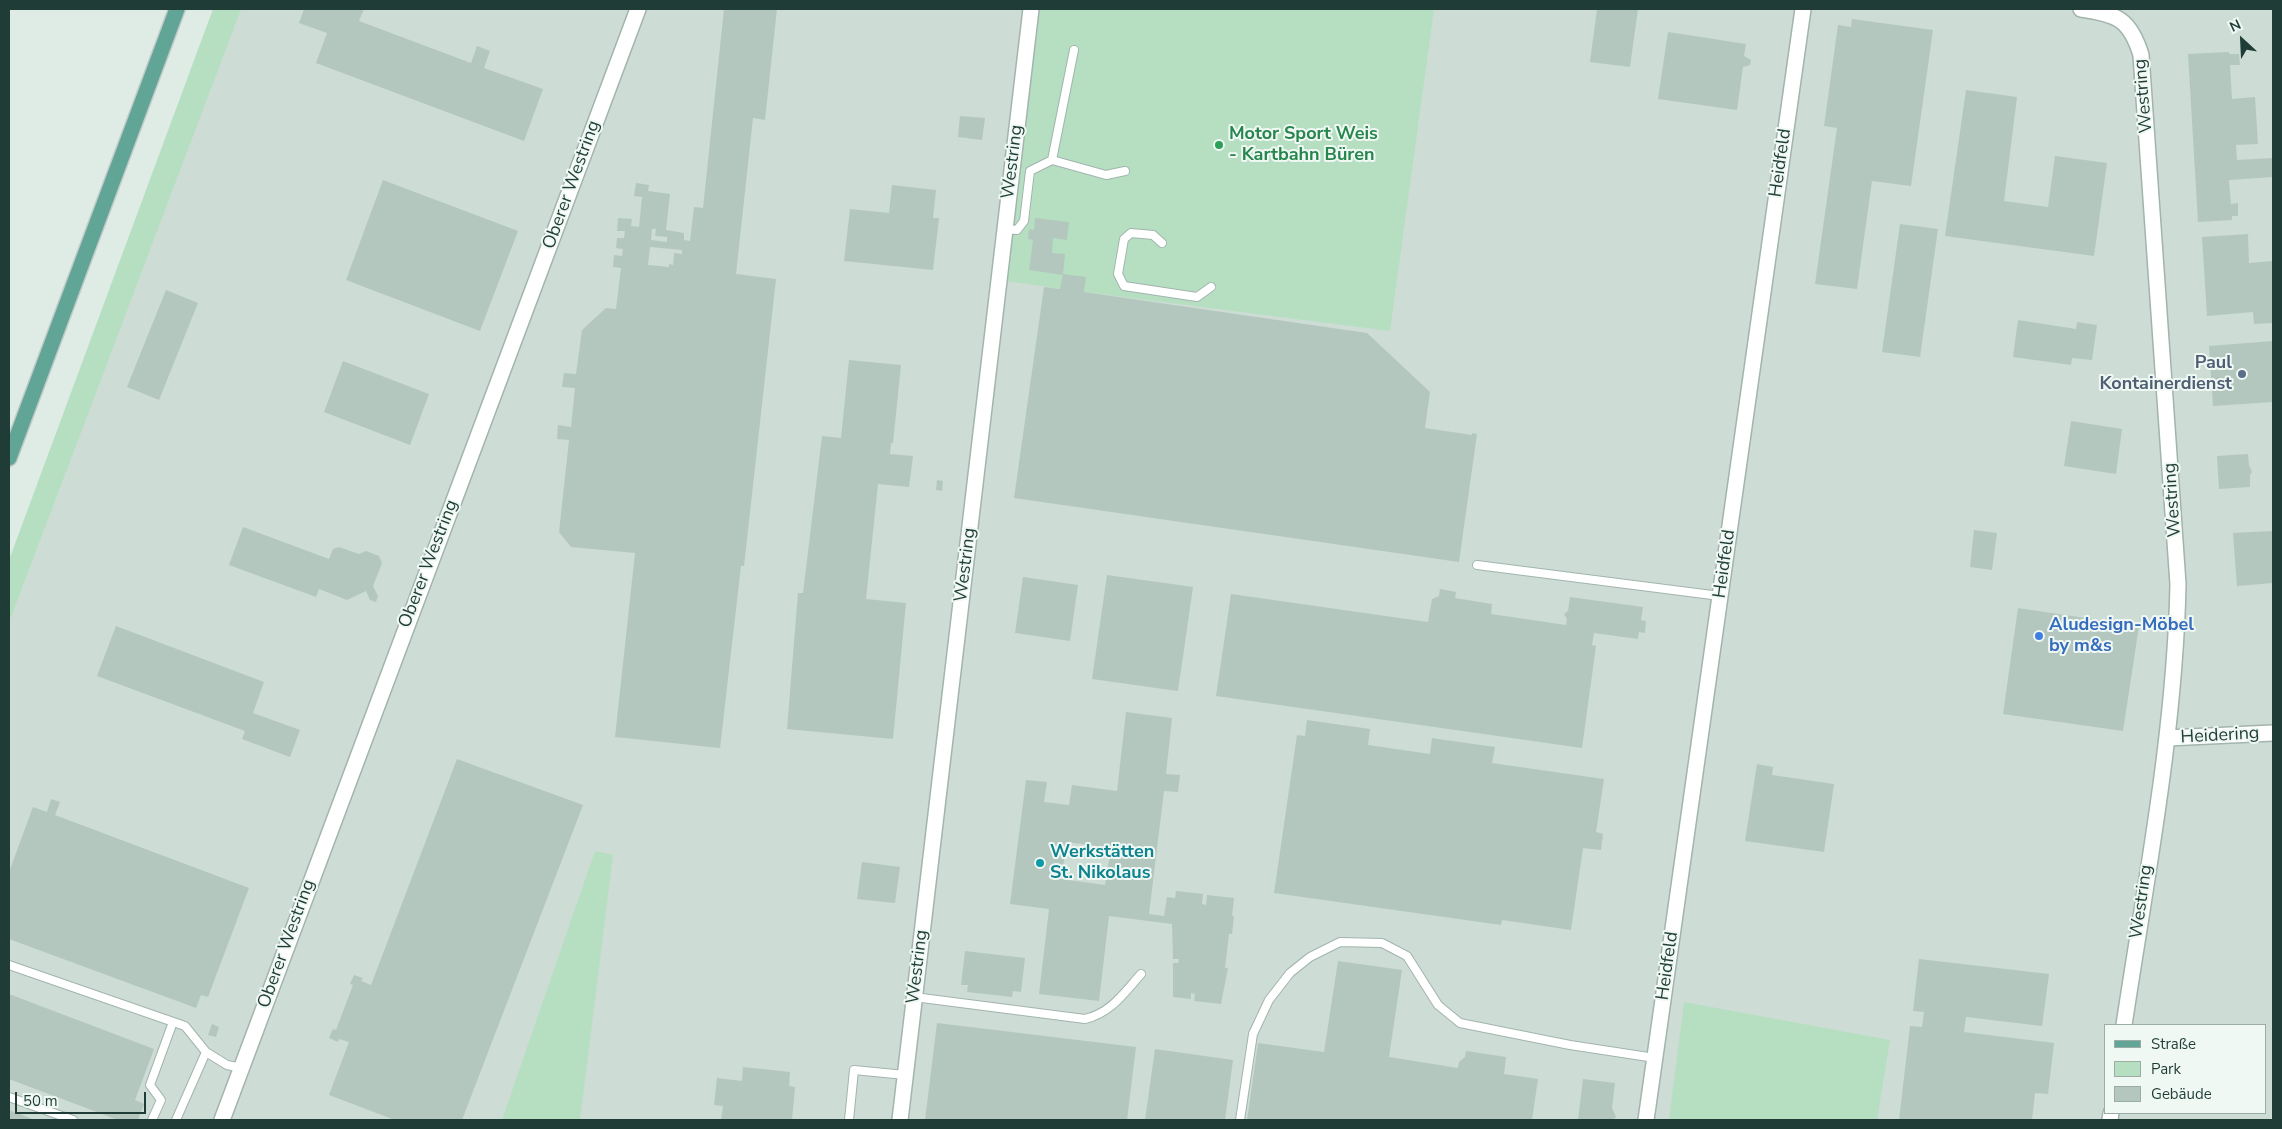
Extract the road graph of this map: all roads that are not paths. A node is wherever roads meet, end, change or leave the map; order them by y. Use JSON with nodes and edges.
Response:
{"nodes":[{"id":1,"x":177,"y":9,"type":"edge"},
{"id":2,"x":638,"y":9,"type":"edge"},
{"id":3,"x":1031,"y":9,"type":"edge"},
{"id":4,"x":1803,"y":9,"type":"edge"},
{"id":5,"x":2081,"y":9,"type":"edge"},
{"id":6,"x":1074,"y":50,"type":"dead end"},
{"id":7,"x":1052,"y":160,"type":"junction"},
{"id":8,"x":1125,"y":171,"type":"dead end"},
{"id":9,"x":1006,"y":229,"type":"junction"},
{"id":10,"x":1162,"y":244,"type":"dead end"},
{"id":11,"x":1211,"y":287,"type":"dead end"},
{"id":12,"x":9,"y":458,"type":"edge"},
{"id":13,"x":1477,"y":565,"type":"dead end"},
{"id":14,"x":1720,"y":596,"type":"junction"},
{"id":15,"x":2273,"y":733,"type":"edge"},
{"id":16,"x":2166,"y":738,"type":"junction"},
{"id":17,"x":9,"y":965,"type":"edge"},
{"id":18,"x":1140,"y":974,"type":"dead end"},
{"id":19,"x":914,"y":997,"type":"junction"},
{"id":20,"x":173,"y":1022,"type":"junction"},
{"id":21,"x":2124,"y":1024,"type":"edge"},
{"id":22,"x":206,"y":1052,"type":"junction"},
{"id":23,"x":1655,"y":1058,"type":"junction"},
{"id":24,"x":242,"y":1068,"type":"junction"},
{"id":25,"x":905,"y":1075,"type":"junction"},
{"id":26,"x":9,"y":1097,"type":"edge"},
{"id":27,"x":74,"y":1120,"type":"edge"},
{"id":28,"x":152,"y":1120,"type":"edge"},
{"id":29,"x":176,"y":1120,"type":"edge"},
{"id":30,"x":222,"y":1120,"type":"edge"},
{"id":31,"x":849,"y":1120,"type":"edge"},
{"id":32,"x":900,"y":1120,"type":"edge"},
{"id":33,"x":1240,"y":1120,"type":"edge"},
{"id":34,"x":1646,"y":1120,"type":"edge"}],
"edges":[{"from":1,"to":12,"type":"main road"},
{"from":2,"to":24,"type":"street","name":"Oberer Westring"},
{"from":3,"to":9,"type":"street","name":"Westring"},
{"from":4,"to":14,"type":"street","name":"Heidfeld"},
{"from":5,"to":16,"type":"street","name":"Westring"},
{"from":6,"to":7,"type":"lane"},
{"from":7,"to":8,"type":"lane"},
{"from":7,"to":9,"type":"lane"},
{"from":9,"to":19,"type":"street","name":"Westring"},
{"from":10,"to":11,"type":"lane"},
{"from":13,"to":14,"type":"lane"},
{"from":14,"to":23,"type":"street","name":"Heidfeld"},
{"from":15,"to":16,"type":"street","name":"Heidering"},
{"from":16,"to":21,"type":"street","name":"Westring"},
{"from":17,"to":20,"type":"lane"},
{"from":18,"to":19,"type":"lane"},
{"from":19,"to":25,"type":"street","name":"Westring"},
{"from":20,"to":22,"type":"lane"},
{"from":20,"to":28,"type":"lane"},
{"from":22,"to":24,"type":"lane"},
{"from":22,"to":29,"type":"lane"},
{"from":23,"to":33,"type":"lane"},
{"from":23,"to":34,"type":"street","name":"Heidfeld"},
{"from":24,"to":30,"type":"street","name":"Oberer Westring"},
{"from":25,"to":31,"type":"lane"},
{"from":25,"to":32,"type":"street","name":"Westring"},
{"from":26,"to":27,"type":"lane"}]}
